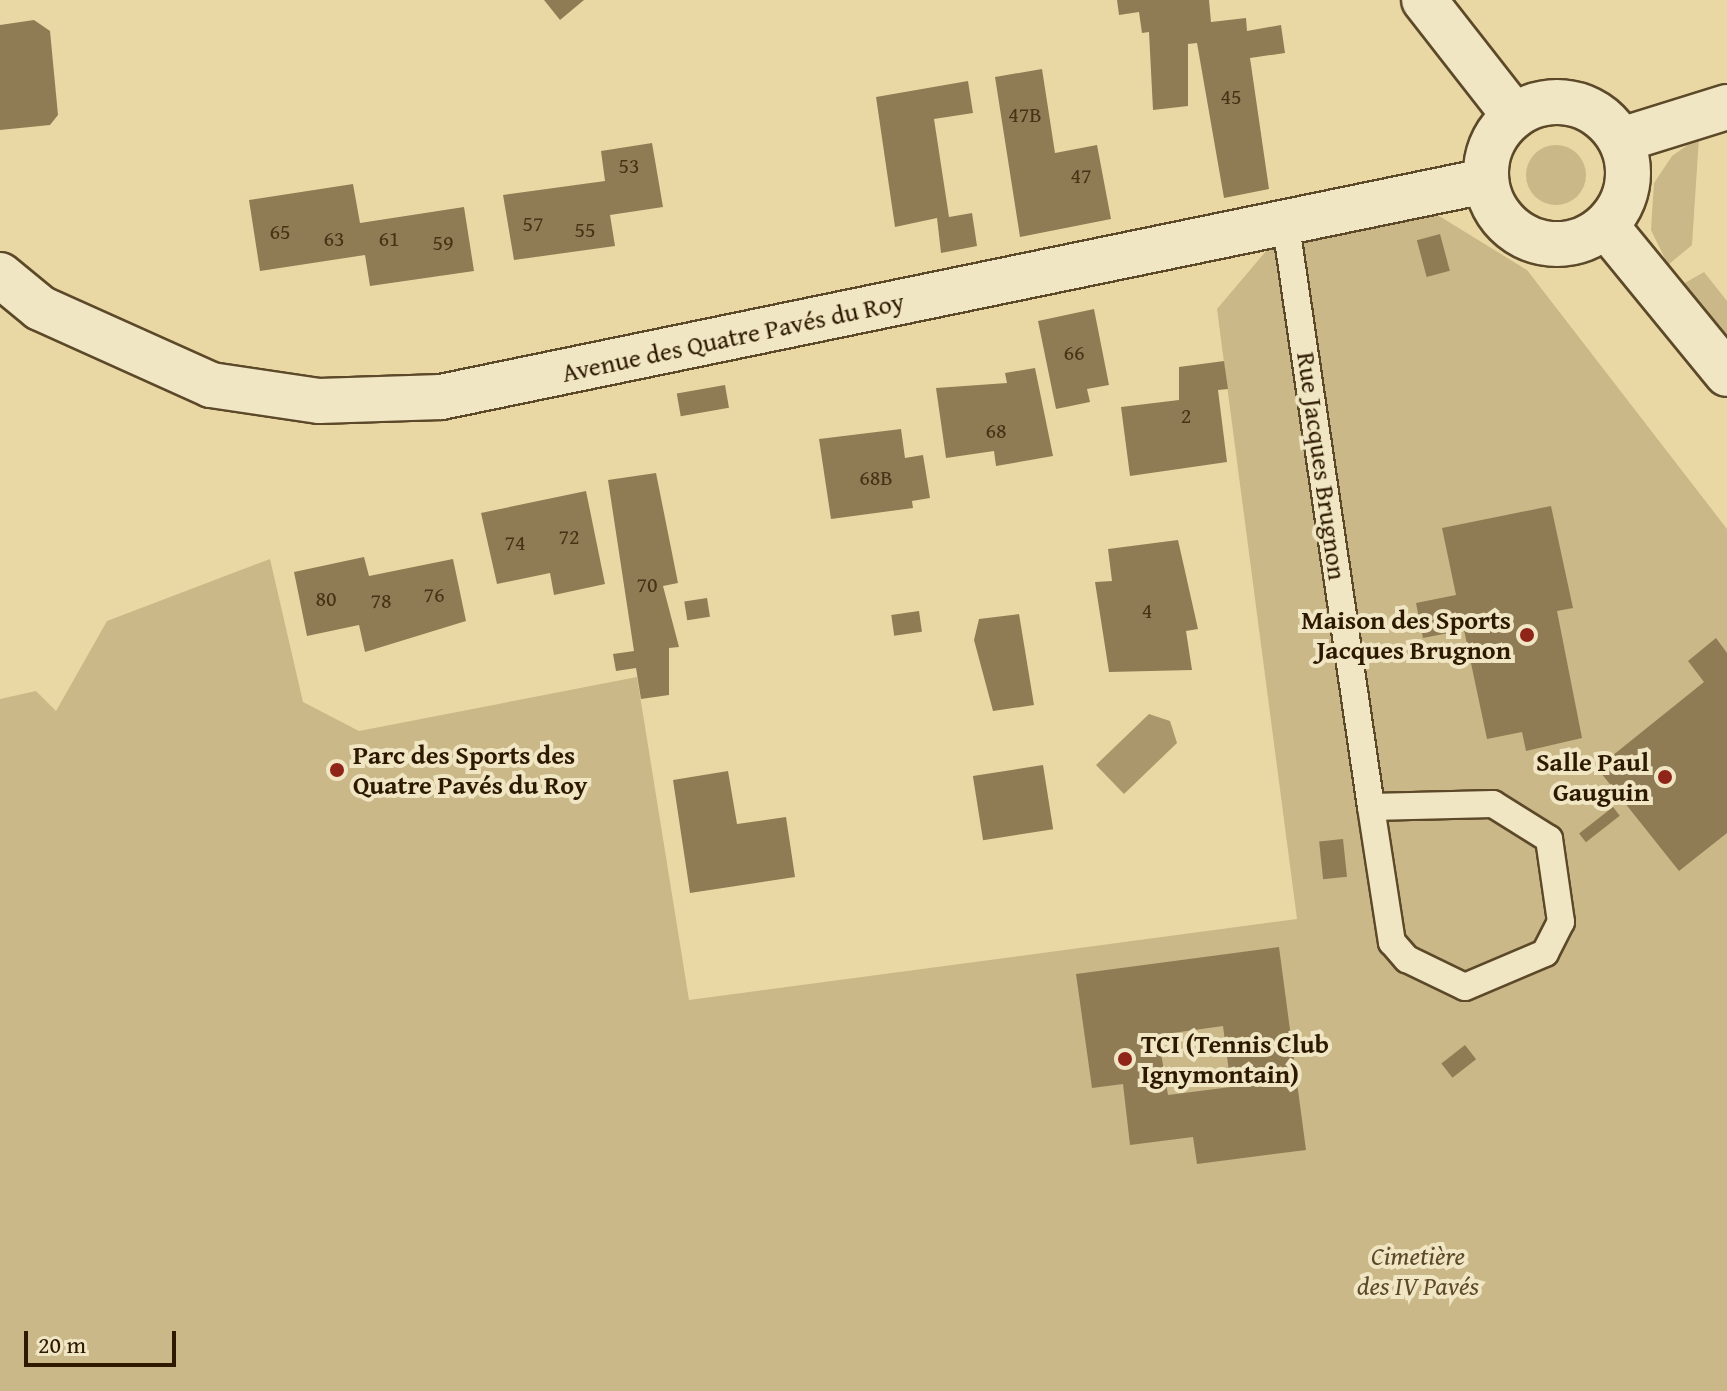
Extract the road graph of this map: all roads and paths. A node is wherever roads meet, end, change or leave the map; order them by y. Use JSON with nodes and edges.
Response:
{"nodes":[{"id":1,"x":1424,"y":0,"type":"edge"},
{"id":2,"x":1727,"y":107,"type":"edge"},
{"id":3,"x":1514,"y":115,"type":"junction"},
{"id":4,"x":1621,"y":140,"type":"junction"},
{"id":5,"x":1485,"y":181,"type":"junction"},
{"id":6,"x":1285,"y":219,"type":"junction"},
{"id":7,"x":1606,"y":226,"type":"junction"},
{"id":8,"x":0,"y":275,"type":"edge"},
{"id":9,"x":1727,"y":374,"type":"edge"},
{"id":10,"x":1371,"y":807,"type":"junction"}],
"edges":[{"from":1,"to":3,"type":"street"},
{"from":2,"to":4,"type":"street"},
{"from":3,"to":4,"type":"street"},
{"from":3,"to":5,"type":"street"},
{"from":4,"to":7,"type":"street"},
{"from":5,"to":6,"type":"street","name":"Avenue des Quatre Pavés du Roy"},
{"from":5,"to":7,"type":"street"},
{"from":6,"to":8,"type":"street","name":"Avenue des Quatre Pavés du Roy"},
{"from":6,"to":10,"type":"lane","name":"Rue Jacques Brugnon"},
{"from":7,"to":9,"type":"street"},
{"from":10,"to":10,"type":"lane","name":"Rue Jacques Brugnon"}]}
